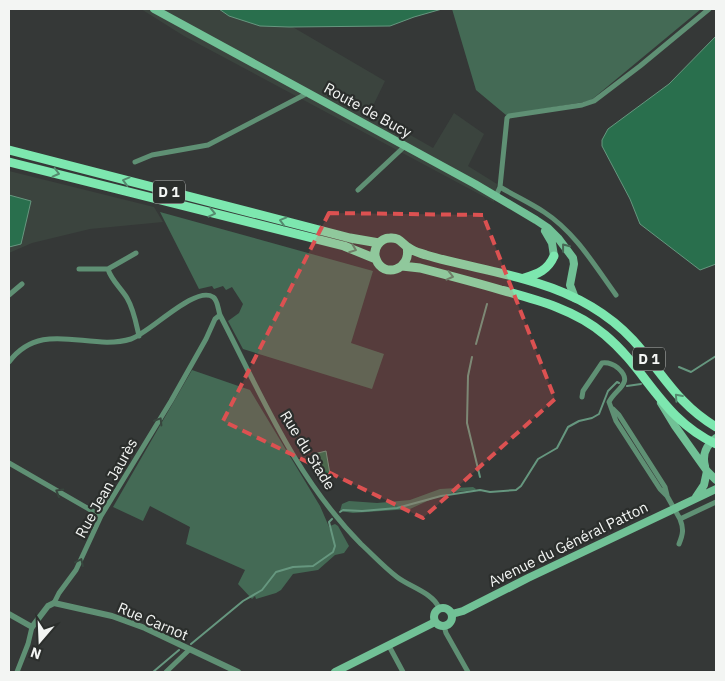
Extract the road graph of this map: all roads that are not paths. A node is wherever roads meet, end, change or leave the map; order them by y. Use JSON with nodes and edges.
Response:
{"nodes":[{"id":1,"x":154,"y":9,"type":"edge"},
{"id":2,"x":709,"y":9,"type":"edge"},
{"id":3,"x":306,"y":92,"type":"junction"},
{"id":4,"x":406,"y":146,"type":"junction"},
{"id":5,"x":9,"y":150,"type":"edge"},
{"id":6,"x":9,"y":162,"type":"edge"},
{"id":7,"x":135,"y":162,"type":"dead end"},
{"id":8,"x":500,"y":188,"type":"junction"},
{"id":9,"x":358,"y":190,"type":"dead end"},
{"id":10,"x":496,"y":196,"type":"junction"},
{"id":11,"x":536,"y":220,"type":"junction"},
{"id":12,"x":379,"y":243,"type":"junction"},
{"id":13,"x":407,"y":247,"type":"junction"},
{"id":14,"x":136,"y":253,"type":"dead end"},
{"id":15,"x":554,"y":256,"type":"joint"},
{"id":16,"x":376,"y":259,"type":"junction"},
{"id":17,"x":402,"y":266,"type":"junction"},
{"id":18,"x":79,"y":269,"type":"dead end"},
{"id":19,"x":108,"y":269,"type":"junction"},
{"id":20,"x":523,"y":278,"type":"junction"},
{"id":21,"x":22,"y":284,"type":"dead end"},
{"id":22,"x":9,"y":295,"type":"edge"},
{"id":23,"x":616,"y":295,"type":"dead end"},
{"id":24,"x":575,"y":298,"type":"junction"},
{"id":25,"x":220,"y":315,"type":"junction"},
{"id":26,"x":139,"y":336,"type":"junction"},
{"id":27,"x":9,"y":362,"type":"edge"},
{"id":28,"x":655,"y":393,"type":"junction"},
{"id":29,"x":582,"y":398,"type":"dead end"},
{"id":30,"x":716,"y":427,"type":"edge"},
{"id":31,"x":715,"y":441,"type":"edge"},
{"id":32,"x":9,"y":463,"type":"edge"},
{"id":33,"x":706,"y":469,"type":"junction"},
{"id":34,"x":716,"y":480,"type":"edge"},
{"id":35,"x":716,"y":489,"type":"edge"},
{"id":36,"x":696,"y":498,"type":"junction"},
{"id":37,"x":716,"y":502,"type":"edge"},
{"id":38,"x":674,"y":508,"type":"junction"},
{"id":39,"x":101,"y":516,"type":"junction"},
{"id":40,"x":680,"y":519,"type":"junction"},
{"id":41,"x":679,"y":544,"type":"dead end"},
{"id":42,"x":54,"y":603,"type":"junction"},
{"id":43,"x":439,"y":608,"type":"junction"},
{"id":44,"x":9,"y":614,"type":"edge"},
{"id":45,"x":452,"y":614,"type":"junction"},
{"id":46,"x":436,"y":622,"type":"junction"},
{"id":47,"x":444,"y":626,"type":"junction"},
{"id":48,"x":32,"y":627,"type":"junction"},
{"id":49,"x":389,"y":646,"type":"junction"},
{"id":50,"x":189,"y":650,"type":"junction"},
{"id":51,"x":17,"y":672,"type":"edge"},
{"id":52,"x":166,"y":672,"type":"edge"},
{"id":53,"x":238,"y":672,"type":"edge"},
{"id":54,"x":335,"y":672,"type":"edge"},
{"id":55,"x":402,"y":672,"type":"edge"},
{"id":56,"x":468,"y":672,"type":"edge"}],
"edges":[{"from":1,"to":3,"type":"main road","name":"Route de Bucy"},
{"from":2,"to":8,"type":"street"},
{"from":3,"to":4,"type":"main road","name":"Route de Bucy"},
{"from":3,"to":7,"type":"street"},
{"from":4,"to":9,"type":"street"},
{"from":4,"to":10,"type":"main road","name":"Route de Bucy"},
{"from":12,"to":5,"type":"main road","number":"D 1","one_way":true},
{"from":6,"to":16,"type":"main road","number":"D 1","one_way":true},
{"from":8,"to":10,"type":"street"},
{"from":8,"to":23,"type":"street"},
{"from":10,"to":11,"type":"main road","name":"Route de Bucy"},
{"from":11,"to":15,"type":"main road","name":"Route de Bucy"},
{"from":24,"to":11,"type":"main road","name":"Route de Bucy","one_way":true},
{"from":12,"to":13,"type":"main road"},
{"from":12,"to":16,"type":"main road"},
{"from":13,"to":17,"type":"main road"},
{"from":13,"to":20,"type":"main road","number":"D 1"},
{"from":14,"to":19,"type":"street"},
{"from":15,"to":20,"type":"main road"},
{"from":16,"to":17,"type":"main road"},
{"from":17,"to":28,"type":"main road","number":"D 1","one_way":true},
{"from":18,"to":19,"type":"street"},
{"from":19,"to":26,"type":"street"},
{"from":20,"to":24,"type":"main road","number":"D 1"},
{"from":21,"to":22,"type":"street"},
{"from":30,"to":24,"type":"main road","number":"D 1","one_way":true},
{"from":25,"to":26,"type":"street","name":"Rue du Stade"},
{"from":39,"to":25,"type":"street","name":"Rue Jean Jaurès","one_way":true},
{"from":25,"to":43,"type":"street","name":"Rue du Stade"},
{"from":26,"to":27,"type":"street"},
{"from":28,"to":31,"type":"main road","number":"D 1"},
{"from":28,"to":33,"type":"main road"},
{"from":29,"to":38,"type":"street"},
{"from":31,"to":33,"type":"main road"},
{"from":39,"to":32,"type":"street","one_way":true},
{"from":33,"to":34,"type":"main road"},
{"from":33,"to":36,"type":"main road"},
{"from":35,"to":36,"type":"main road","name":"Avenue du Général Patton"},
{"from":36,"to":38,"type":"main road","name":"Avenue du Général Patton"},
{"from":37,"to":40,"type":"street"},
{"from":38,"to":40,"type":"street"},
{"from":38,"to":45,"type":"main road","name":"Avenue du Général Patton"},
{"from":42,"to":39,"type":"street","name":"Rue Jean Jaurès","one_way":true},
{"from":40,"to":41,"type":"street"},
{"from":42,"to":48,"type":"street","name":"Rue Jean Jaurès"},
{"from":42,"to":50,"type":"street","name":"Rue Carnot"},
{"from":43,"to":45,"type":"main road"},
{"from":43,"to":46,"type":"main road"},
{"from":44,"to":48,"type":"street"},
{"from":45,"to":47,"type":"main road"},
{"from":46,"to":47,"type":"main road"},
{"from":46,"to":49,"type":"main road"},
{"from":47,"to":56,"type":"street"},
{"from":48,"to":51,"type":"street","name":"Rue Jean Jaurès"},
{"from":49,"to":54,"type":"main road"},
{"from":49,"to":55,"type":"street"},
{"from":50,"to":52,"type":"street"},
{"from":50,"to":53,"type":"street","name":"Rue Carnot"}]}
